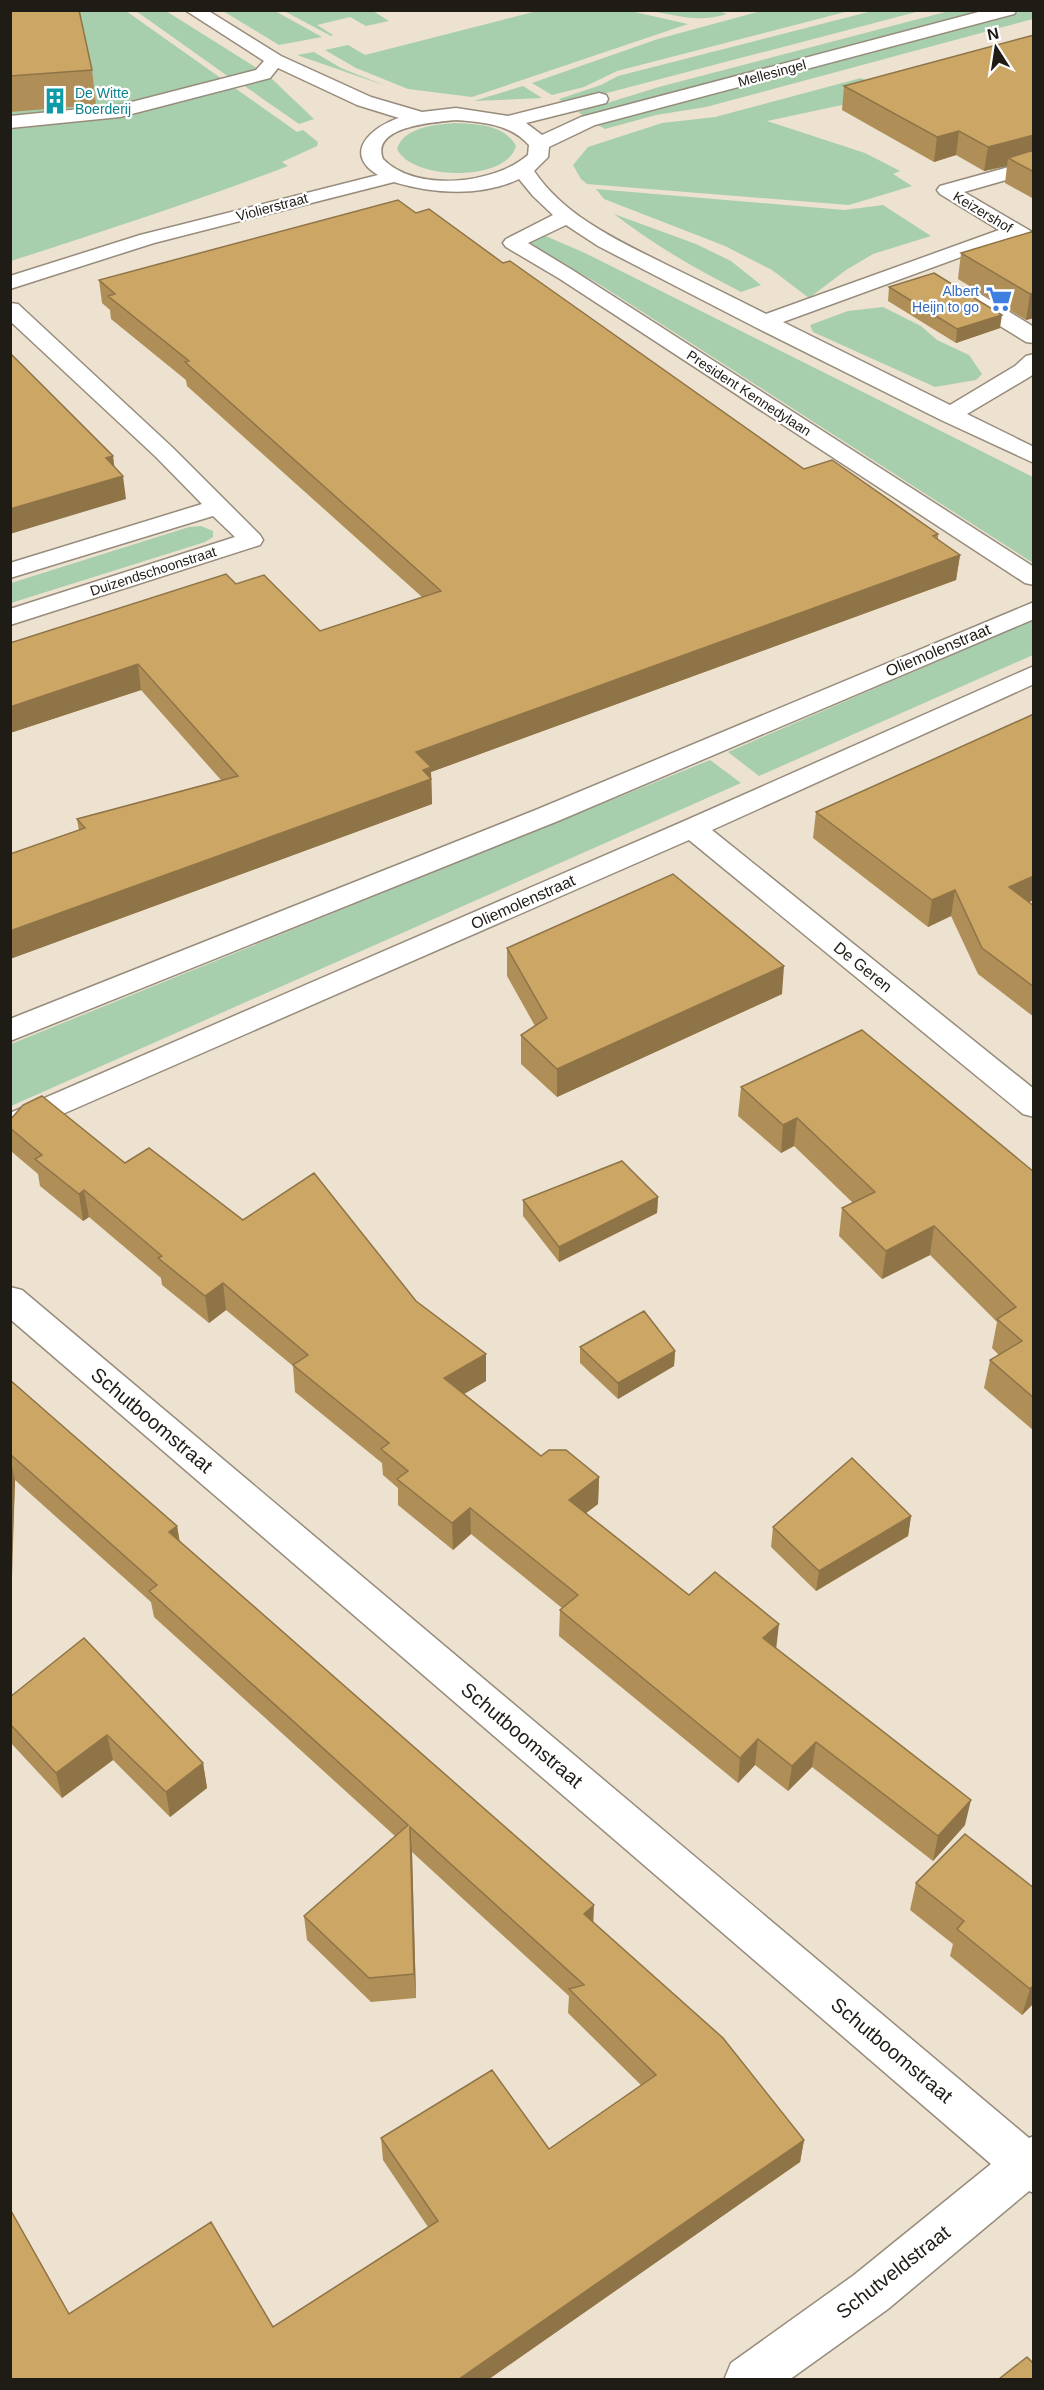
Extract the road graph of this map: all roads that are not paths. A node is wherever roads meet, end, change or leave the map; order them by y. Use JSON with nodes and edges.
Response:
{"nodes":[{"id":1,"x":194,"y":10,"type":"edge"},
{"id":2,"x":1008,"y":10,"type":"edge"},
{"id":3,"x":275,"y":60,"type":"junction"},
{"id":4,"x":612,"y":96,"type":"dead end"},
{"id":5,"x":329,"y":105,"type":"dead end"},
{"id":6,"x":420,"y":118,"type":"junction"},
{"id":7,"x":10,"y":122,"type":"edge"},
{"id":8,"x":507,"y":122,"type":"junction"},
{"id":9,"x":539,"y":144,"type":"junction"},
{"id":10,"x":358,"y":165,"type":"junction"},
{"id":11,"x":1034,"y":166,"type":"edge"},
{"id":12,"x":524,"y":170,"type":"junction"},
{"id":13,"x":396,"y":176,"type":"junction"},
{"id":14,"x":469,"y":185,"type":"junction"},
{"id":15,"x":566,"y":217,"type":"junction"},
{"id":16,"x":1014,"y":231,"type":"junction"},
{"id":17,"x":147,"y":239,"type":"junction"},
{"id":18,"x":1034,"y":242,"type":"edge"},
{"id":19,"x":934,"y":276,"type":"junction"},
{"id":20,"x":10,"y":283,"type":"edge"},
{"id":21,"x":10,"y":309,"type":"edge"},
{"id":22,"x":763,"y":322,"type":"junction"},
{"id":23,"x":1030,"y":332,"type":"edge"},
{"id":24,"x":1034,"y":361,"type":"edge"},
{"id":25,"x":949,"y":415,"type":"junction"},
{"id":26,"x":1034,"y":456,"type":"edge"},
{"id":27,"x":216,"y":507,"type":"junction"},
{"id":28,"x":10,"y":571,"type":"edge"},
{"id":29,"x":1034,"y":578,"type":"edge"},
{"id":30,"x":1034,"y":610,"type":"edge"},
{"id":31,"x":10,"y":617,"type":"edge"},
{"id":32,"x":1034,"y":674,"type":"edge"},
{"id":33,"x":692,"y":828,"type":"junction"},
{"id":34,"x":10,"y":1031,"type":"edge"},
{"id":35,"x":1034,"y":1106,"type":"edge"},
{"id":36,"x":10,"y":1126,"type":"edge"},
{"id":37,"x":10,"y":1299,"type":"edge"},
{"id":38,"x":1031,"y":2165,"type":"edge"},
{"id":39,"x":748,"y":2379,"type":"edge"}],
"edges":[{"from":1,"to":3,"type":"street"},
{"from":2,"to":9,"type":"street","name":"Mellesingel"},
{"from":3,"to":5,"type":"street"},
{"from":3,"to":6,"type":"street"},
{"from":3,"to":7,"type":"street"},
{"from":4,"to":8,"type":"street"},
{"from":6,"to":8,"type":"street"},
{"from":6,"to":10,"type":"street"},
{"from":8,"to":9,"type":"street"},
{"from":9,"to":12,"type":"street"},
{"from":10,"to":13,"type":"street"},
{"from":10,"to":17,"type":"street","name":"Violierstraat"},
{"from":11,"to":16,"type":"street","name":"Keizershof"},
{"from":12,"to":14,"type":"street"},
{"from":12,"to":15,"type":"street"},
{"from":13,"to":14,"type":"street"},
{"from":13,"to":17,"type":"street","name":"Violierstraat"},
{"from":14,"to":15,"type":"street"},
{"from":15,"to":22,"type":"street"},
{"from":15,"to":29,"type":"street","name":"President Kennedylaan"},
{"from":16,"to":18,"type":"street","name":"Keizershof"},
{"from":16,"to":19,"type":"street"},
{"from":17,"to":20,"type":"street","name":"Violierstraat"},
{"from":19,"to":22,"type":"street"},
{"from":19,"to":23,"type":"street"},
{"from":21,"to":27,"type":"street","name":"Duizendschoonstraat"},
{"from":22,"to":25,"type":"street"},
{"from":24,"to":25,"type":"street"},
{"from":25,"to":26,"type":"street"},
{"from":27,"to":28,"type":"street"},
{"from":27,"to":31,"type":"street","name":"Duizendschoonstraat"},
{"from":30,"to":34,"type":"street","name":"Oliemolenstraat"},
{"from":32,"to":33,"type":"street","name":"Oliemolenstraat"},
{"from":33,"to":35,"type":"street","name":"De Geren"},
{"from":33,"to":36,"type":"street","name":"Oliemolenstraat"},
{"from":37,"to":38,"type":"street","name":"Schutboomstraat"},
{"from":38,"to":39,"type":"street","name":"Schutveldstraat"}]}
